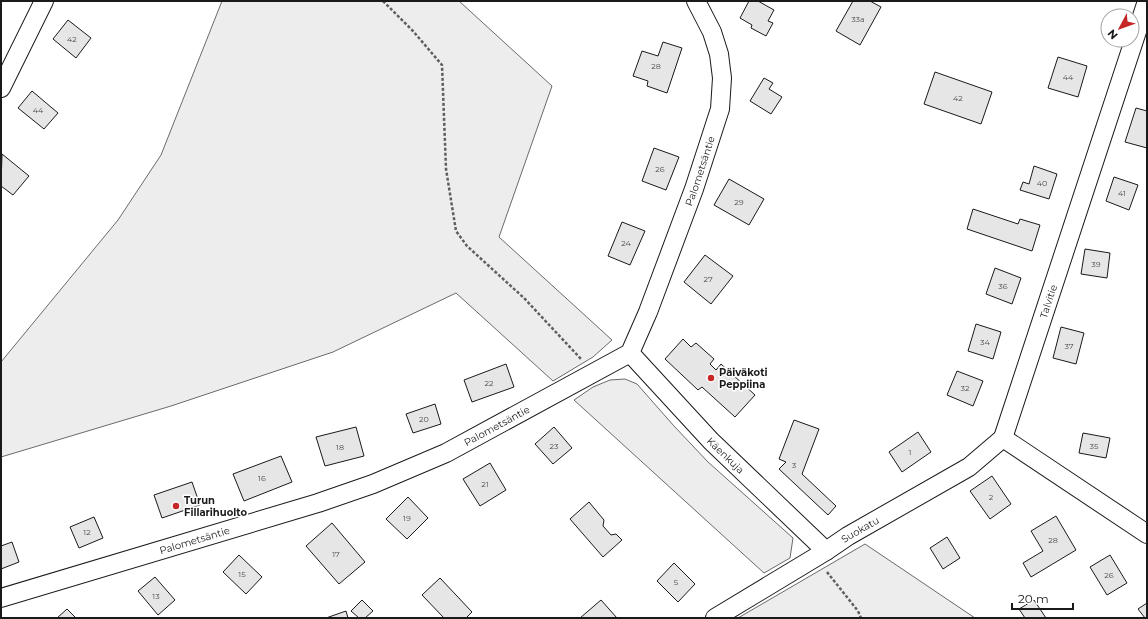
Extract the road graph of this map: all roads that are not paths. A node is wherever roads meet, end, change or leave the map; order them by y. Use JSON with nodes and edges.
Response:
{"nodes":[{"id":1,"x":44,"y":1,"type":"edge"},
{"id":2,"x":696,"y":1,"type":"edge"},
{"id":3,"x":1147,"y":1,"type":"edge"},
{"id":4,"x":1,"y":88,"type":"edge"},
{"id":5,"x":630,"y":353,"type":"junction"},
{"id":6,"x":1003,"y":438,"type":"junction"},
{"id":7,"x":1147,"y":534,"type":"edge"},
{"id":8,"x":821,"y":554,"type":"junction"},
{"id":9,"x":1,"y":598,"type":"edge"},
{"id":10,"x":715,"y":618,"type":"edge"}],
"edges":[{"from":1,"to":4,"type":"street"},
{"from":2,"to":5,"type":"street","name":"Palometsäntie"},
{"from":3,"to":6,"type":"street","name":"Talvitie"},
{"from":5,"to":8,"type":"street","name":"Käenkuja"},
{"from":5,"to":9,"type":"street","name":"Palometsäntie"},
{"from":6,"to":7,"type":"street"},
{"from":6,"to":8,"type":"street","name":"Suokatu"},
{"from":8,"to":10,"type":"street","name":"Suokatu"}]}
